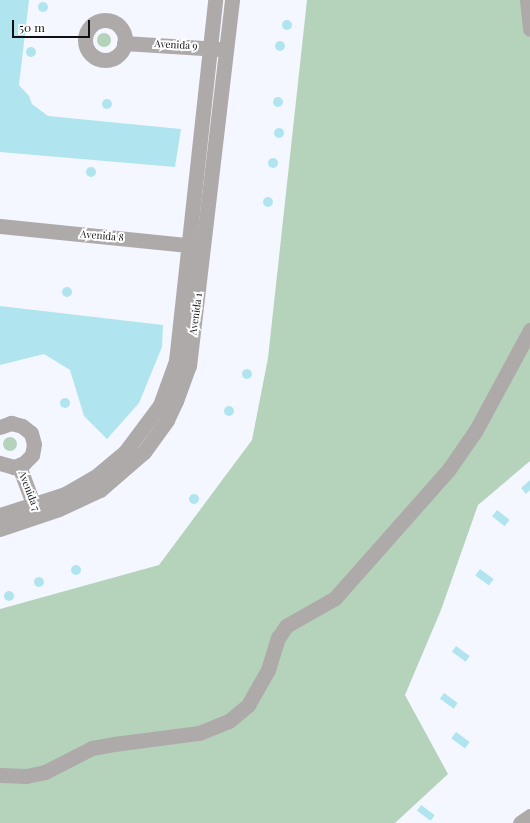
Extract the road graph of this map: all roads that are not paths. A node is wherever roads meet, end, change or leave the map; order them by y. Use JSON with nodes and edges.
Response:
{"nodes":[{"id":1,"x":215,"y":0,"type":"edge"},
{"id":2,"x":232,"y":0,"type":"edge"},
{"id":3,"x":527,"y":0,"type":"edge"},
{"id":4,"x":530,"y":29,"type":"edge"},
{"id":5,"x":124,"y":43,"type":"dead end"},
{"id":6,"x":209,"y":47,"type":"junction"},
{"id":7,"x":227,"y":50,"type":"junction"},
{"id":8,"x":201,"y":128,"type":"junction"},
{"id":9,"x":218,"y":131,"type":"junction"},
{"id":10,"x":0,"y":226,"type":"edge"},
{"id":11,"x":189,"y":244,"type":"junction"},
{"id":12,"x":204,"y":247,"type":"junction"},
{"id":13,"x":530,"y":330,"type":"edge"},
{"id":14,"x":170,"y":398,"type":"junction"},
{"id":15,"x":0,"y":427,"type":"edge"},
{"id":16,"x":0,"y":463,"type":"edge"},
{"id":17,"x":19,"y":466,"type":"junction"},
{"id":18,"x":36,"y":510,"type":"junction"},
{"id":19,"x":0,"y":516,"type":"edge"},
{"id":20,"x":0,"y":529,"type":"edge"},
{"id":21,"x":0,"y":775,"type":"edge"},
{"id":22,"x":530,"y":816,"type":"edge"},
{"id":23,"x":520,"y":823,"type":"edge"}],
"edges":[{"from":1,"to":6,"type":"street","name":"Avenida 1"},
{"from":2,"to":7,"type":"street","name":"Avenida 1"},
{"from":3,"to":4,"type":"street"},
{"from":5,"to":6,"type":"street","name":"Avenida 9"},
{"from":6,"to":7,"type":"street","name":"Avenida 9"},
{"from":6,"to":8,"type":"street","name":"Avenida 1"},
{"from":7,"to":9,"type":"street","name":"Avenida 1"},
{"from":8,"to":9,"type":"street"},
{"from":8,"to":11,"type":"street","name":"Avenida 1"},
{"from":9,"to":12,"type":"street","name":"Avenida 1"},
{"from":10,"to":11,"type":"street","name":"Avenida 8"},
{"from":11,"to":12,"type":"street","name":"Avenida 8"},
{"from":11,"to":14,"type":"street","name":"Avenida 1"},
{"from":12,"to":14,"type":"street","name":"Avenida 1"},
{"from":13,"to":21,"type":"street"},
{"from":14,"to":18,"type":"street","name":"Avenida 1"},
{"from":15,"to":17,"type":"street","name":"Avenida 7"},
{"from":16,"to":17,"type":"street","name":"Avenida 7"},
{"from":17,"to":18,"type":"street","name":"Avenida 7"},
{"from":18,"to":19,"type":"street","name":"Avenida 1"},
{"from":18,"to":20,"type":"street","name":"Avenida 1"},
{"from":22,"to":23,"type":"street"}]}
